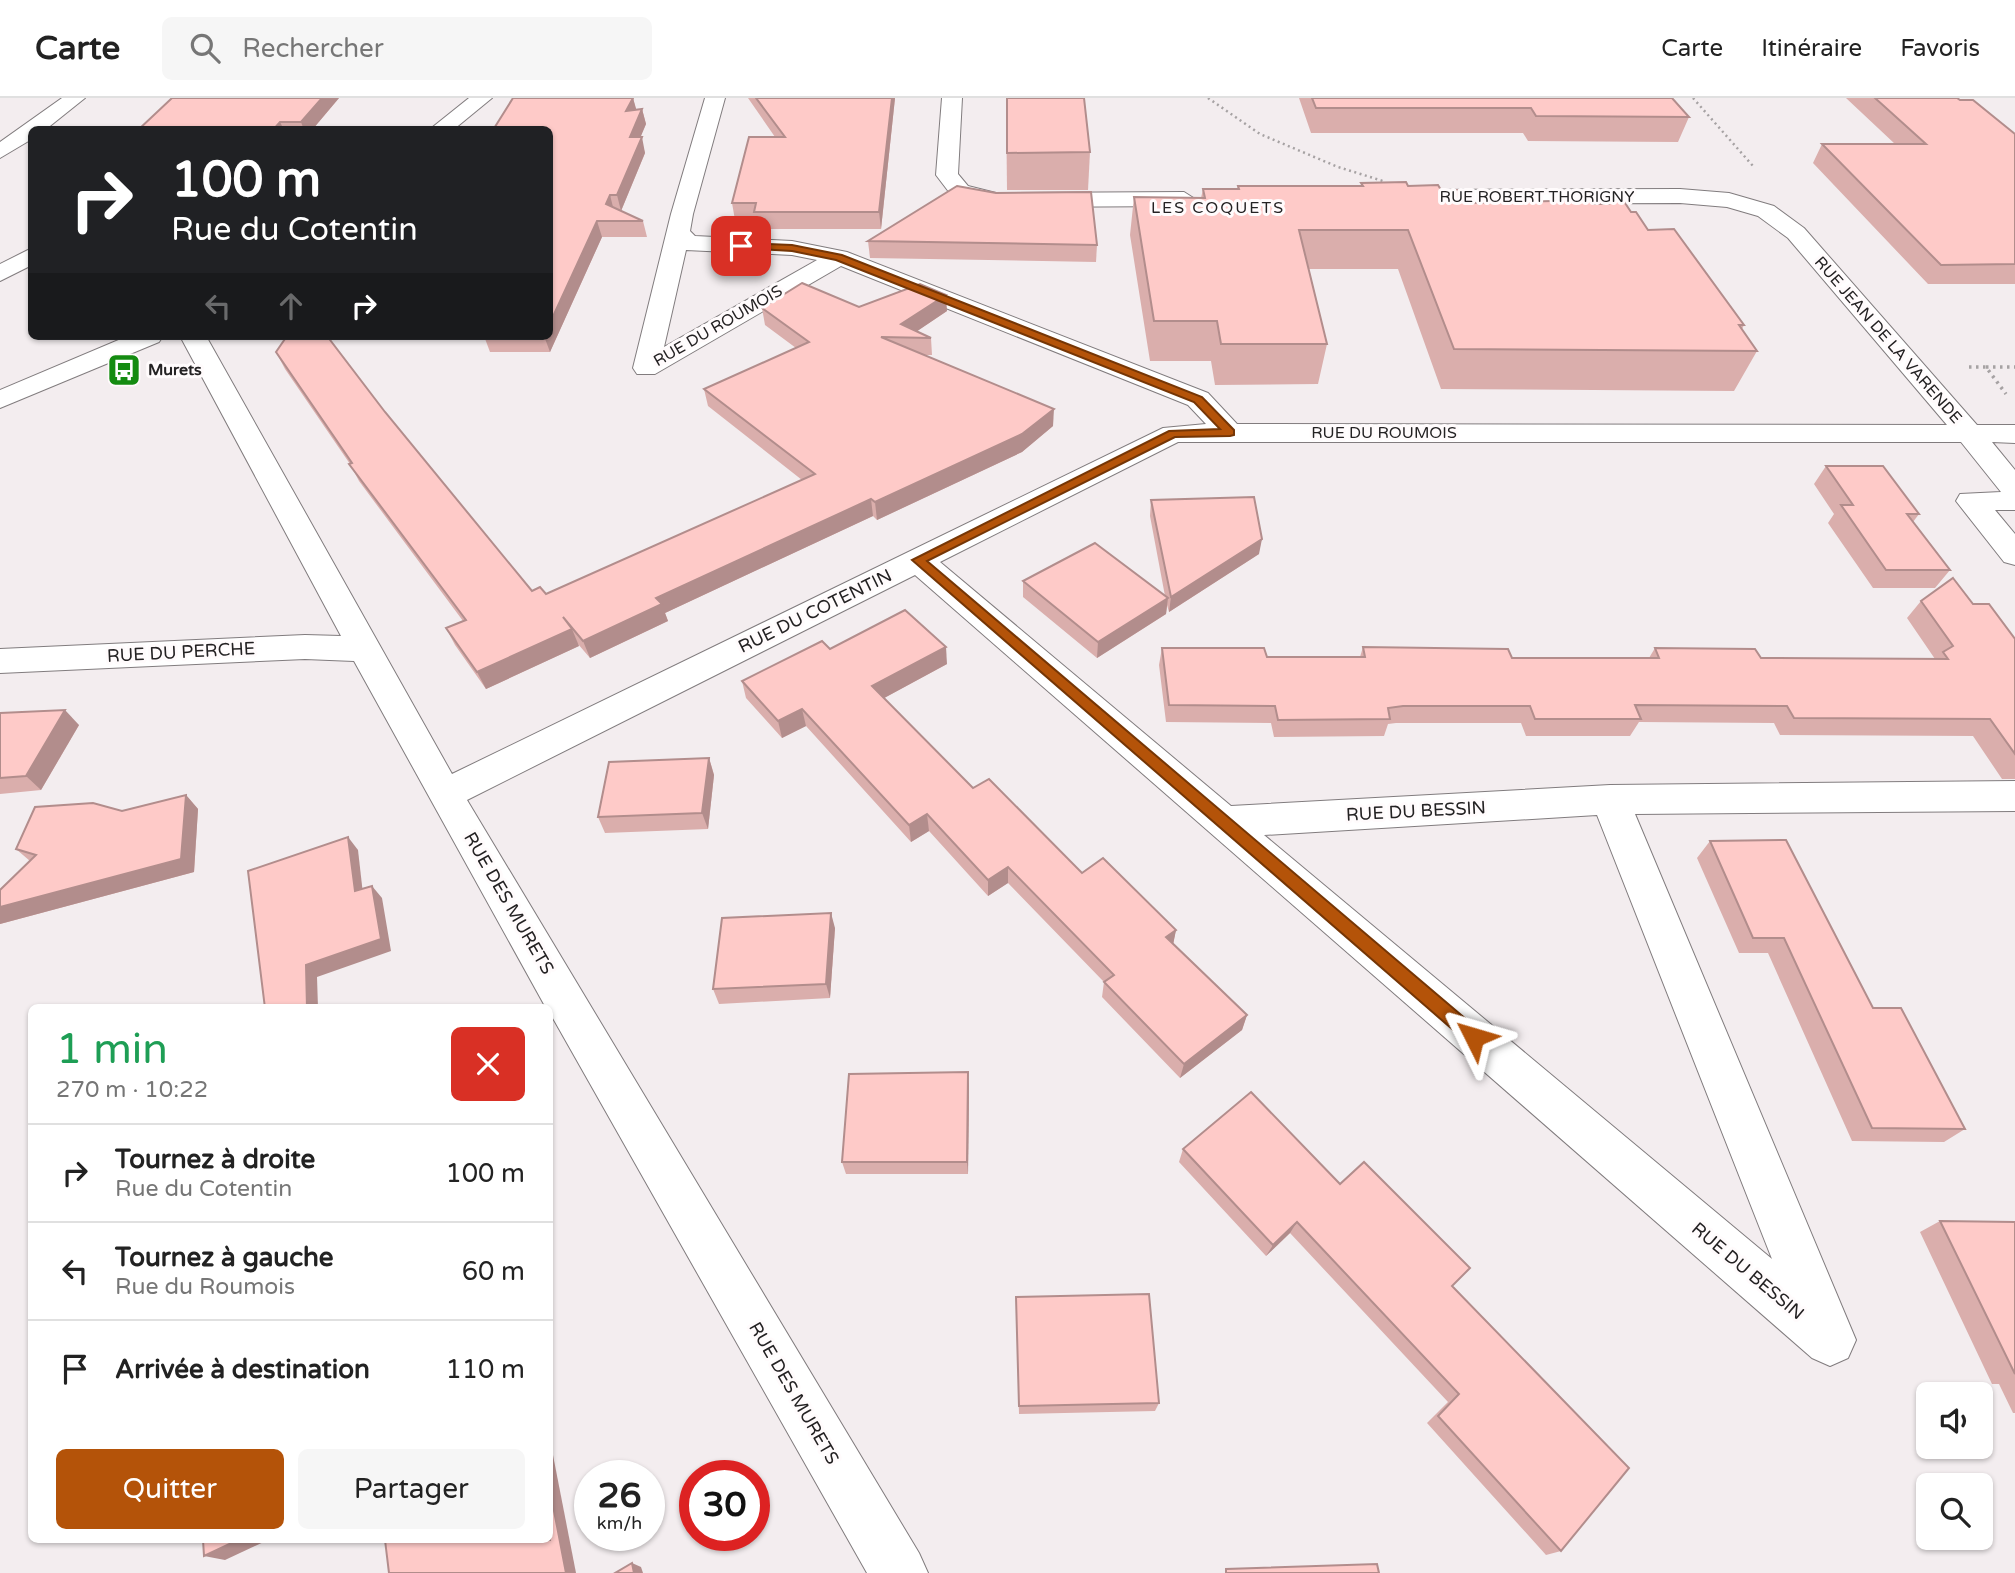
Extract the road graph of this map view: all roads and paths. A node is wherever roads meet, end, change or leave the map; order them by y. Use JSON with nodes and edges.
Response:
{"nodes":[{"id":1,"x":75,"y":98,"type":"edge"},
{"id":2,"x":482,"y":98,"type":"edge"},
{"id":3,"x":715,"y":98,"type":"edge"},
{"id":4,"x":952,"y":98,"type":"edge"},
{"id":5,"x":1208,"y":98,"type":"edge"},
{"id":6,"x":1693,"y":98,"type":"edge"},
{"id":7,"x":36,"y":126,"type":"edge"},
{"id":8,"x":444,"y":126,"type":"edge"},
{"id":9,"x":28,"y":132,"type":"edge"},
{"id":10,"x":0,"y":152,"type":"edge"},
{"id":11,"x":1389,"y":197,"type":"edge"},
{"id":12,"x":1430,"y":197,"type":"junction"},
{"id":13,"x":1211,"y":199,"type":"edge"},
{"id":14,"x":1750,"y":205,"type":"junction"},
{"id":15,"x":678,"y":232,"type":"junction"},
{"id":16,"x":28,"y":257,"type":"edge"},
{"id":17,"x":839,"y":257,"type":"junction"},
{"id":18,"x":0,"y":274,"type":"edge"},
{"id":19,"x":141,"y":340,"type":"edge"},
{"id":20,"x":194,"y":340,"type":"edge"},
{"id":21,"x":1986,"y":367,"type":"dead end"},
{"id":22,"x":2015,"y":367,"type":"edge"},
{"id":23,"x":0,"y":400,"type":"edge"},
{"id":24,"x":1230,"y":432,"type":"junction"},
{"id":25,"x":2015,"y":434,"type":"edge"},
{"id":26,"x":1971,"y":435,"type":"junction"},
{"id":27,"x":2015,"y":489,"type":"edge"},
{"id":28,"x":2015,"y":501,"type":"edge"},
{"id":29,"x":2015,"y":555,"type":"edge"},
{"id":30,"x":918,"y":560,"type":"junction"},
{"id":31,"x":362,"y":649,"type":"junction"},
{"id":32,"x":0,"y":661,"type":"edge"},
{"id":33,"x":444,"y":794,"type":"junction"},
{"id":34,"x":2015,"y":796,"type":"edge"},
{"id":35,"x":1610,"y":800,"type":"junction"},
{"id":36,"x":1223,"y":822,"type":"junction"},
{"id":37,"x":899,"y":1573,"type":"edge"}],
"edges":[{"from":1,"to":7,"type":"street"},
{"from":2,"to":8,"type":"street"},
{"from":3,"to":15,"type":"street","name":"RUE DU ROUMOIS"},
{"from":4,"to":13,"type":"street"},
{"from":5,"to":12,"type":"path"},
{"from":6,"to":14,"type":"path"},
{"from":9,"to":10,"type":"street"},
{"from":11,"to":12,"type":"street","name":"RUE ROBERT THORIGNY"},
{"from":12,"to":14,"type":"street","name":"RUE ROBERT THORIGNY"},
{"from":14,"to":26,"type":"street","name":"RUE JEAN DE LA VARENDE"},
{"from":15,"to":17,"type":"street"},
{"from":15,"to":17,"type":"street","name":"RUE DU ROUMOIS"},
{"from":16,"to":18,"type":"street"},
{"from":17,"to":24,"type":"street"},
{"from":19,"to":23,"type":"street"},
{"from":20,"to":31,"type":"street","name":"RUE DES MURETS"},
{"from":21,"to":22,"type":"path"},
{"from":24,"to":26,"type":"street","name":"RUE DU ROUMOIS"},
{"from":24,"to":30,"type":"street","name":"RUE DU COTENTIN"},
{"from":25,"to":26,"type":"street","name":"RUE DU ROUMOIS"},
{"from":26,"to":27,"type":"street","name":"RUE JEAN DE LA VARENDE"},
{"from":28,"to":29,"type":"street"},
{"from":30,"to":33,"type":"street","name":"RUE DU COTENTIN"},
{"from":30,"to":36,"type":"street","name":"RUE DU BESSIN"},
{"from":31,"to":32,"type":"street","name":"RUE DU PERCHE"},
{"from":31,"to":33,"type":"street","name":"RUE DES MURETS"},
{"from":33,"to":37,"type":"street","name":"RUE DES MURETS"},
{"from":34,"to":35,"type":"street","name":"RUE DU BESSIN"},
{"from":35,"to":36,"type":"street","name":"RUE DU BESSIN"},
{"from":35,"to":36,"type":"street","name":"RUE DU BESSIN"}]}
